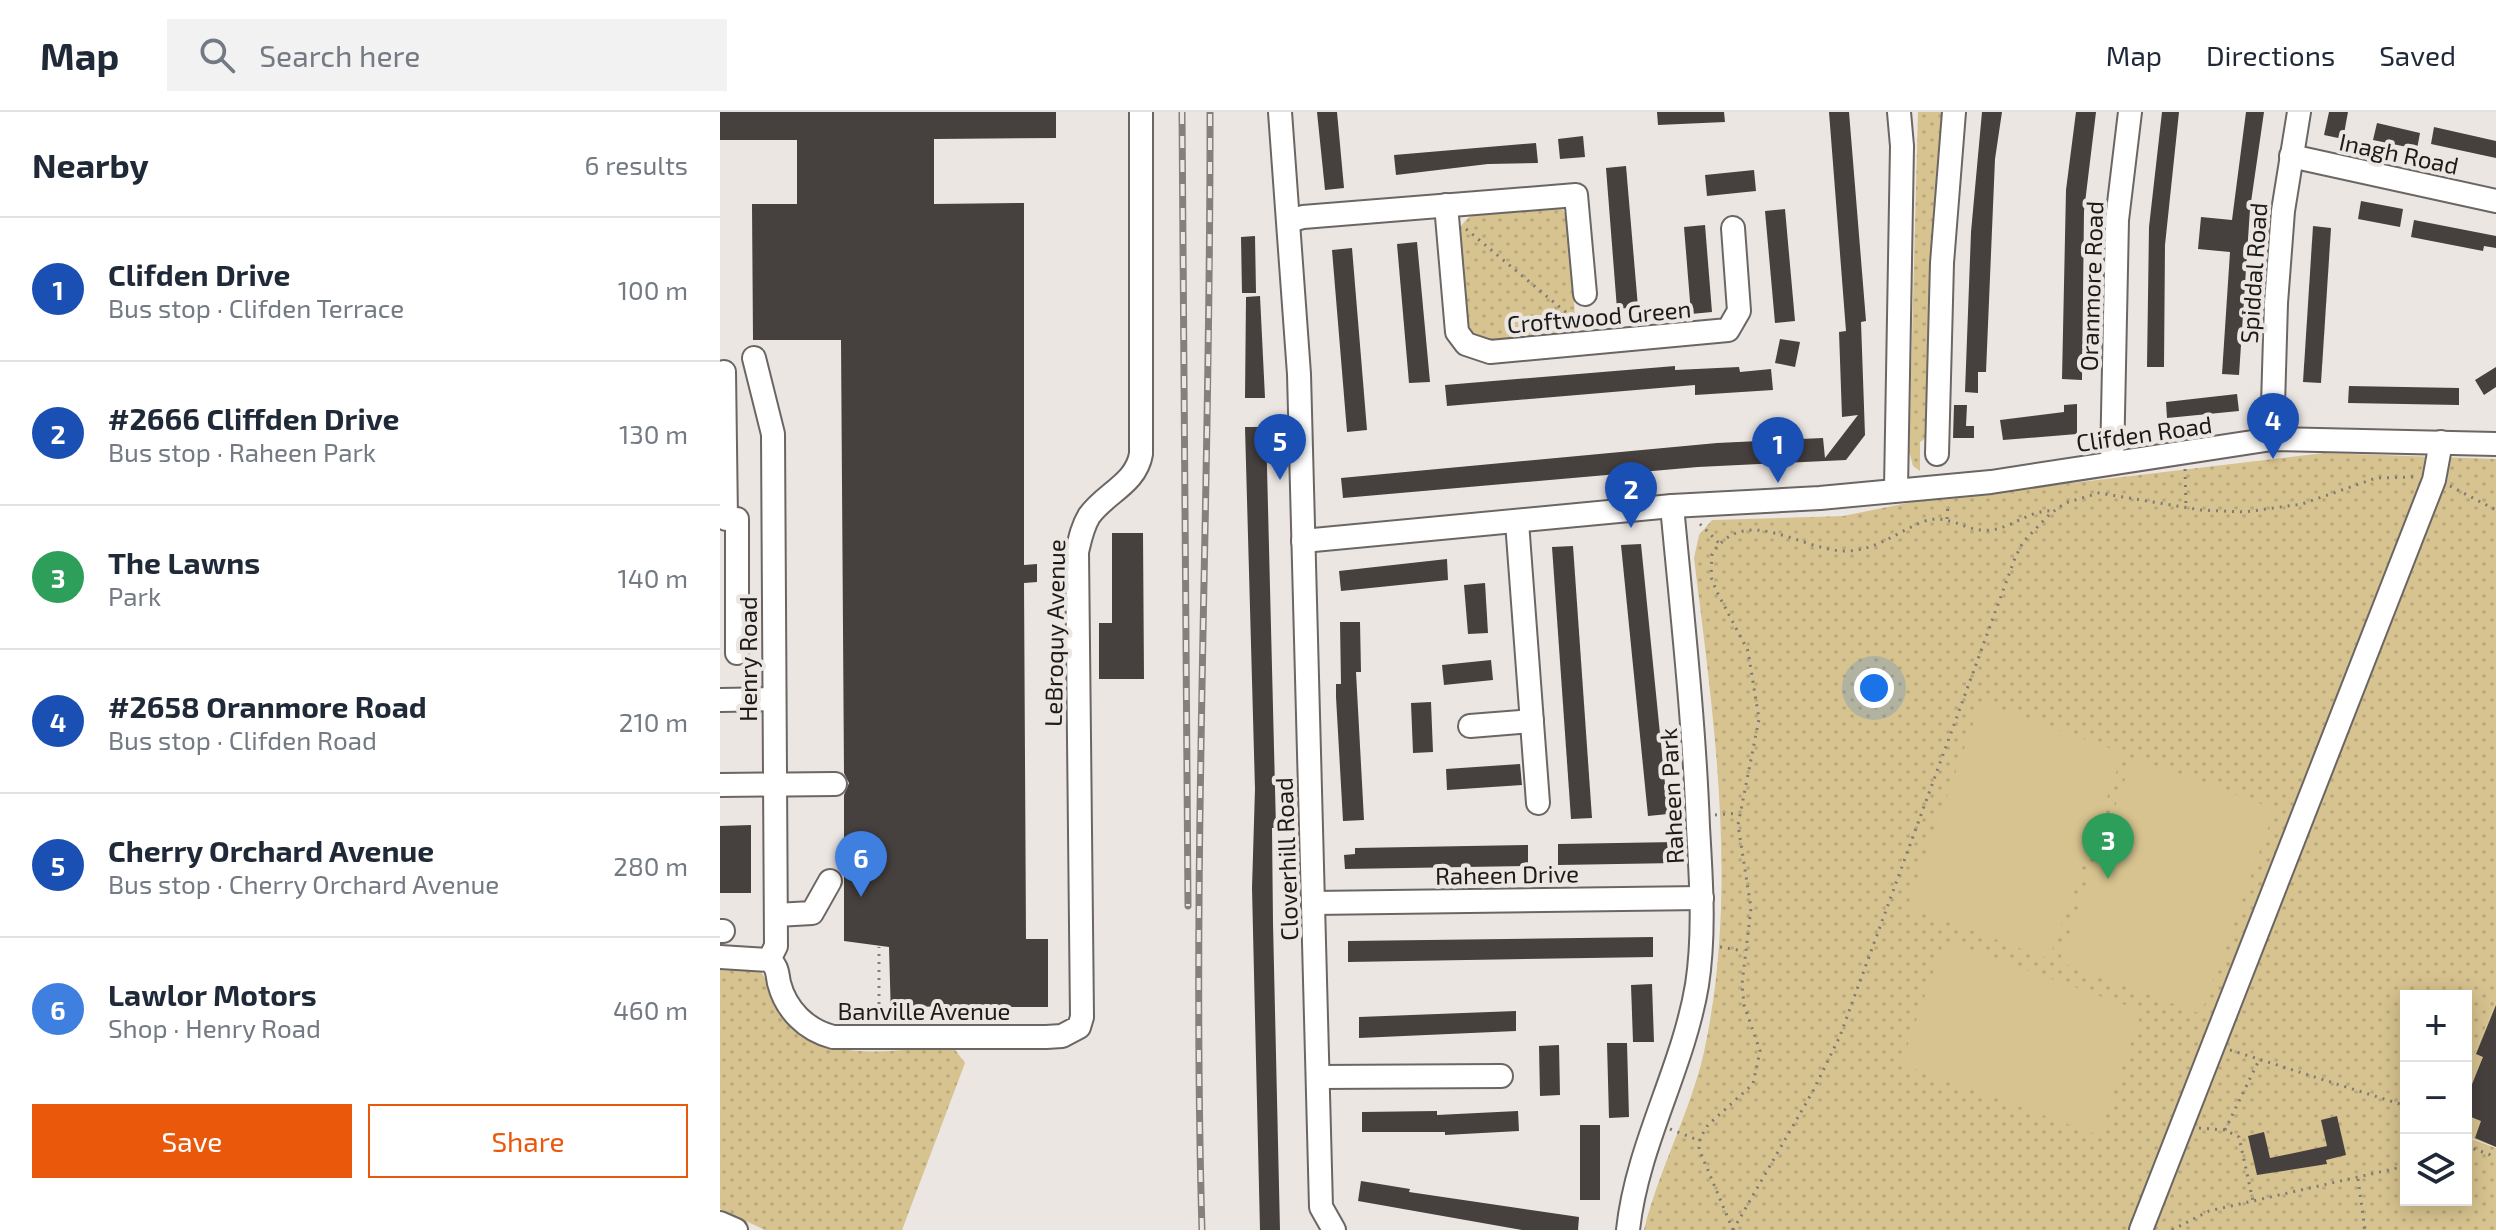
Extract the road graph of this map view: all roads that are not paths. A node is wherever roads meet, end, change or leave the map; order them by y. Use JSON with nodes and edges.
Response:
{"nodes":[{"id":1,"x":1141,"y":112,"type":"edge"},
{"id":2,"x":1280,"y":112,"type":"edge"},
{"id":3,"x":1899,"y":112,"type":"edge"},
{"id":4,"x":1954,"y":112,"type":"edge"},
{"id":5,"x":2130,"y":112,"type":"edge"},
{"id":6,"x":2299,"y":112,"type":"edge"},
{"id":7,"x":2291,"y":156,"type":"junction"},
{"id":8,"x":2496,"y":201,"type":"edge"},
{"id":9,"x":1447,"y":214,"type":"junction"},
{"id":10,"x":1289,"y":221,"type":"junction"},
{"id":11,"x":1733,"y":228,"type":"dead end"},
{"id":12,"x":1585,"y":294,"type":"dead end"},
{"id":13,"x":754,"y":358,"type":"dead end"},
{"id":14,"x":724,"y":372,"type":"dead end"},
{"id":15,"x":2494,"y":437,"type":"edge"},
{"id":16,"x":2272,"y":439,"type":"junction"},
{"id":17,"x":2441,"y":442,"type":"junction"},
{"id":18,"x":1937,"y":454,"type":"dead end"},
{"id":19,"x":2112,"y":463,"type":"junction"},
{"id":20,"x":1896,"y":489,"type":"junction"},
{"id":21,"x":1672,"y":506,"type":"junction"},
{"id":22,"x":773,"y":518,"type":"junction"},
{"id":23,"x":728,"y":519,"type":"edge"},
{"id":24,"x":1517,"y":522,"type":"junction"},
{"id":25,"x":1303,"y":541,"type":"junction"},
{"id":26,"x":737,"y":653,"type":"dead end"},
{"id":27,"x":774,"y":699,"type":"junction"},
{"id":28,"x":720,"y":700,"type":"edge"},
{"id":29,"x":1532,"y":721,"type":"junction"},
{"id":30,"x":1470,"y":726,"type":"dead end"},
{"id":31,"x":774,"y":784,"type":"junction"},
{"id":32,"x":835,"y":784,"type":"dead end"},
{"id":33,"x":720,"y":785,"type":"edge"},
{"id":34,"x":1538,"y":803,"type":"dead end"},
{"id":35,"x":830,"y":881,"type":"dead end"},
{"id":36,"x":1702,"y":898,"type":"junction"},
{"id":37,"x":1313,"y":903,"type":"junction"},
{"id":38,"x":776,"y":915,"type":"junction"},
{"id":39,"x":720,"y":957,"type":"edge"},
{"id":40,"x":769,"y":960,"type":"junction"},
{"id":41,"x":1074,"y":1032,"type":"joint"},
{"id":42,"x":1501,"y":1076,"type":"dead end"},
{"id":43,"x":1318,"y":1077,"type":"junction"},
{"id":44,"x":720,"y":1223,"type":"edge"},
{"id":45,"x":736,"y":1230,"type":"edge"},
{"id":46,"x":1334,"y":1230,"type":"edge"},
{"id":47,"x":1628,"y":1230,"type":"edge"},
{"id":48,"x":2141,"y":1230,"type":"edge"}],
"edges":[{"from":1,"to":41,"type":"street","name":"LeBroquy Avenue"},
{"from":2,"to":10,"type":"street","name":"Cloverhill Road"},
{"from":3,"to":20,"type":"street"},
{"from":4,"to":18,"type":"street"},
{"from":5,"to":19,"type":"street","name":"Oranmore Road"},
{"from":6,"to":7,"type":"street","name":"Spiddal Road"},
{"from":7,"to":8,"type":"street","name":"Inagh Road"},
{"from":7,"to":16,"type":"street","name":"Spiddal Road"},
{"from":9,"to":10,"type":"street","name":"Croftwood Green"},
{"from":9,"to":11,"type":"street","name":"Croftwood Green"},
{"from":9,"to":12,"type":"street","name":"Croftwood Green"},
{"from":10,"to":25,"type":"street","name":"Cloverhill Road"},
{"from":13,"to":22,"type":"street","name":"Henry Road"},
{"from":14,"to":23,"type":"street"},
{"from":15,"to":17,"type":"street","name":"Clifden Road"},
{"from":16,"to":17,"type":"street","name":"Clifden Road"},
{"from":16,"to":19,"type":"street","name":"Clifden Road"},
{"from":17,"to":48,"type":"street"},
{"from":19,"to":20,"type":"street","name":"Clifden Road"},
{"from":20,"to":21,"type":"street","name":"Clifden Road"},
{"from":21,"to":24,"type":"street"},
{"from":21,"to":36,"type":"street","name":"Raheen Park"},
{"from":22,"to":23,"type":"street"},
{"from":22,"to":27,"type":"street","name":"Henry Road"},
{"from":23,"to":26,"type":"street"},
{"from":24,"to":25,"type":"street"},
{"from":24,"to":29,"type":"street"},
{"from":25,"to":37,"type":"street","name":"Cloverhill Road"},
{"from":27,"to":28,"type":"street"},
{"from":27,"to":31,"type":"street","name":"Henry Road"},
{"from":29,"to":30,"type":"street"},
{"from":29,"to":34,"type":"street"},
{"from":31,"to":32,"type":"street"},
{"from":31,"to":33,"type":"street"},
{"from":31,"to":38,"type":"street","name":"Henry Road"},
{"from":35,"to":38,"type":"street"},
{"from":36,"to":37,"type":"street","name":"Raheen Drive"},
{"from":36,"to":47,"type":"street","name":"Raheen Park"},
{"from":37,"to":43,"type":"street","name":"Cloverhill Road"},
{"from":38,"to":40,"type":"street","name":"Henry Road"},
{"from":39,"to":40,"type":"street"},
{"from":40,"to":41,"type":"street","name":"Banville Avenue"},
{"from":42,"to":43,"type":"street"},
{"from":43,"to":46,"type":"street","name":"Cloverhill Road"},
{"from":44,"to":45,"type":"street"}]}
